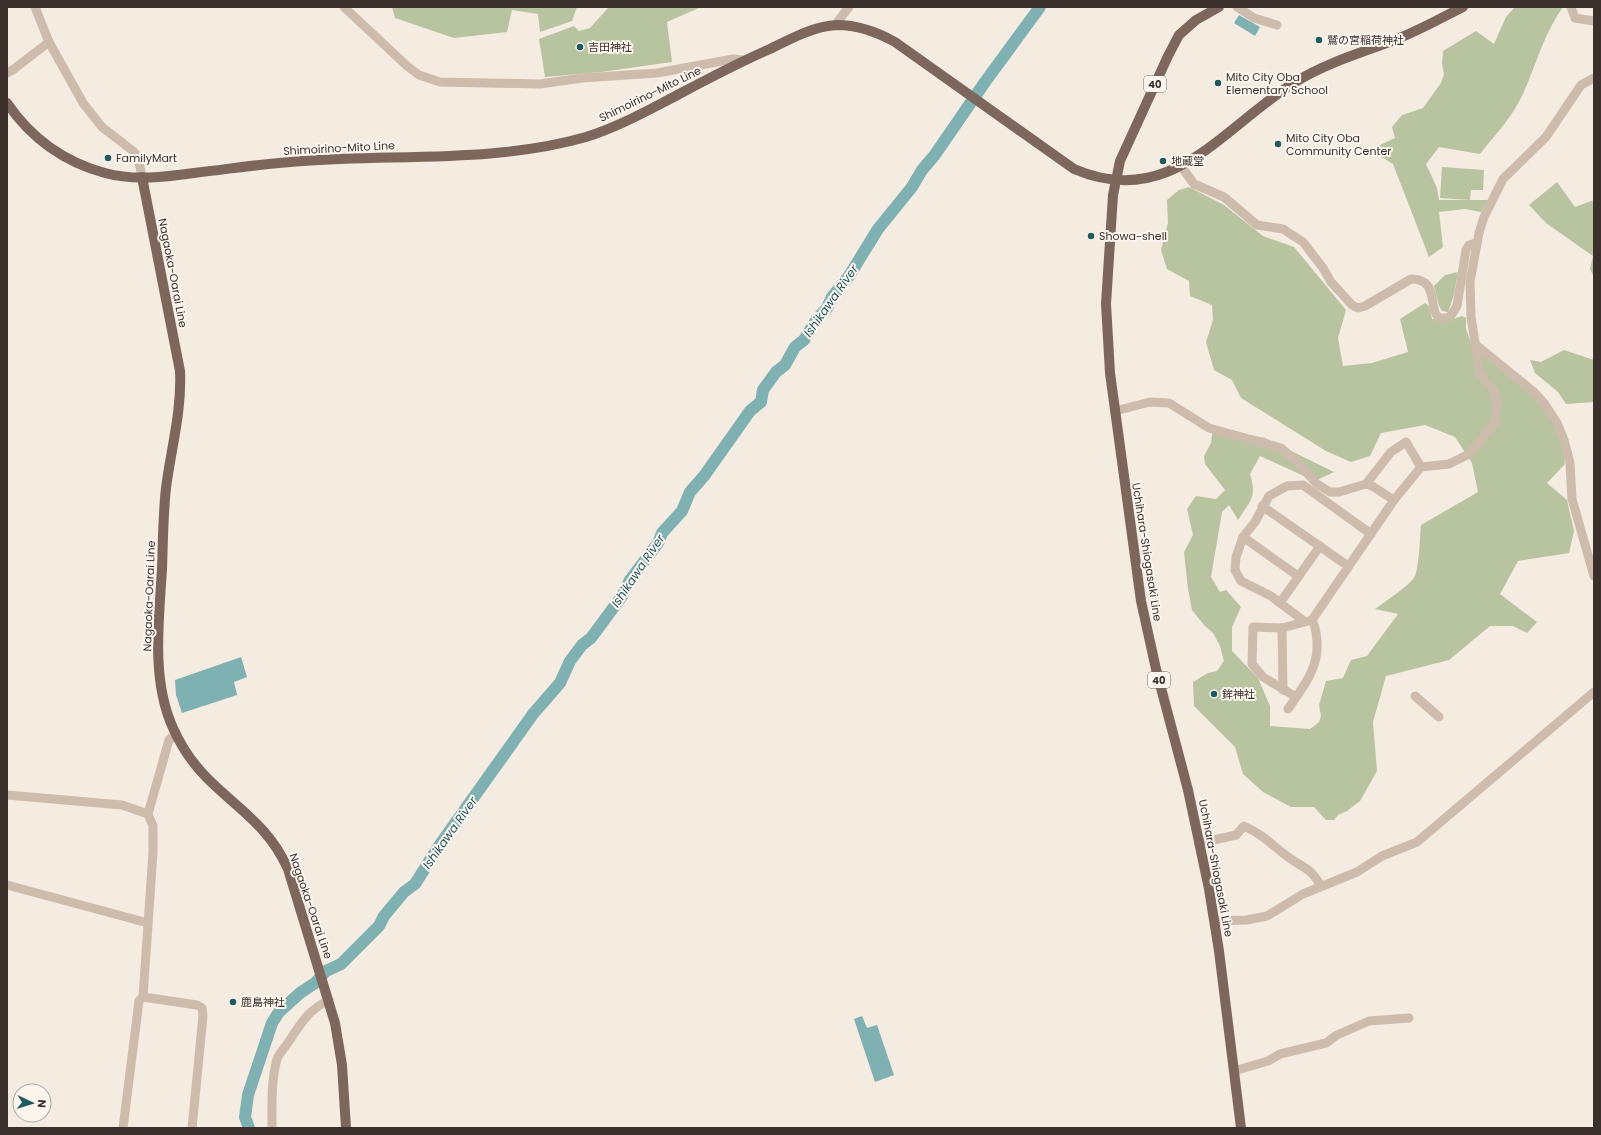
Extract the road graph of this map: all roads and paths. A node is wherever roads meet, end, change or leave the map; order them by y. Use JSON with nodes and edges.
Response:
{"nodes":[{"id":1,"x":35,"y":7,"type":"edge"},
{"id":2,"x":344,"y":7,"type":"edge"},
{"id":3,"x":849,"y":7,"type":"edge"},
{"id":4,"x":1219,"y":7,"type":"edge"},
{"id":5,"x":1236,"y":7,"type":"edge"},
{"id":6,"x":1463,"y":7,"type":"edge"},
{"id":7,"x":1572,"y":7,"type":"edge"},
{"id":8,"x":1594,"y":21,"type":"edge"},
{"id":9,"x":835,"y":25,"type":"junction"},
{"id":10,"x":1277,"y":25,"type":"dead end"},
{"id":11,"x":49,"y":42,"type":"junction"},
{"id":12,"x":744,"y":60,"type":"junction"},
{"id":13,"x":7,"y":73,"type":"edge"},
{"id":14,"x":1594,"y":78,"type":"edge"},
{"id":15,"x":7,"y":103,"type":"edge"},
{"id":16,"x":1181,"y":166,"type":"junction"},
{"id":17,"x":142,"y":178,"type":"junction"},
{"id":18,"x":1115,"y":179,"type":"junction"},
{"id":19,"x":1476,"y":243,"type":"junction"},
{"id":20,"x":1476,"y":345,"type":"junction"},
{"id":21,"x":1115,"y":411,"type":"junction"},
{"id":22,"x":1421,"y":467,"type":"junction"},
{"id":23,"x":1366,"y":484,"type":"junction"},
{"id":24,"x":1394,"y":500,"type":"junction"},
{"id":25,"x":1262,"y":506,"type":"junction"},
{"id":26,"x":1371,"y":534,"type":"junction"},
{"id":27,"x":1243,"y":537,"type":"junction"},
{"id":28,"x":1320,"y":546,"type":"junction"},
{"id":29,"x":1348,"y":566,"type":"junction"},
{"id":30,"x":1298,"y":576,"type":"junction"},
{"id":31,"x":1594,"y":576,"type":"edge"},
{"id":32,"x":1280,"y":603,"type":"junction"},
{"id":33,"x":1308,"y":620,"type":"junction"},
{"id":34,"x":1282,"y":628,"type":"junction"},
{"id":35,"x":1283,"y":690,"type":"junction"},
{"id":36,"x":1594,"y":692,"type":"edge"},
{"id":37,"x":1415,"y":696,"type":"dead end"},
{"id":38,"x":1296,"y":697,"type":"junction"},
{"id":39,"x":1288,"y":709,"type":"dead end"},
{"id":40,"x":1439,"y":717,"type":"dead end"},
{"id":41,"x":176,"y":734,"type":"junction"},
{"id":42,"x":7,"y":795,"type":"edge"},
{"id":43,"x":149,"y":809,"type":"junction"},
{"id":44,"x":1200,"y":843,"type":"junction"},
{"id":45,"x":7,"y":885,"type":"edge"},
{"id":46,"x":1321,"y":886,"type":"junction"},
{"id":47,"x":1214,"y":921,"type":"junction"},
{"id":48,"x":148,"y":923,"type":"junction"},
{"id":49,"x":143,"y":997,"type":"junction"},
{"id":50,"x":328,"y":997,"type":"junction"},
{"id":51,"x":1408,"y":1018,"type":"dead end"},
{"id":52,"x":1234,"y":1071,"type":"junction"},
{"id":53,"x":123,"y":1128,"type":"edge"},
{"id":54,"x":192,"y":1128,"type":"edge"},
{"id":55,"x":272,"y":1128,"type":"edge"},
{"id":56,"x":346,"y":1128,"type":"edge"},
{"id":57,"x":1241,"y":1128,"type":"edge"}],
"edges":[{"from":1,"to":11,"type":"street"},
{"from":2,"to":12,"type":"street"},
{"from":3,"to":9,"type":"street"},
{"from":4,"to":18,"type":"main road","name":"Uchihara-Shiogasaki Line","number":"40"},
{"from":5,"to":10,"type":"street"},
{"from":6,"to":16,"type":"main road","name":"Shimoirino-Mito Line"},
{"from":7,"to":8,"type":"street"},
{"from":9,"to":12,"type":"main road","name":"Shimoirino-Mito Line"},
{"from":9,"to":18,"type":"main road","name":"Shimoirino-Mito Line"},
{"from":11,"to":13,"type":"street"},
{"from":11,"to":17,"type":"street"},
{"from":12,"to":17,"type":"main road","name":"Shimoirino-Mito Line"},
{"from":14,"to":19,"type":"street"},
{"from":15,"to":17,"type":"main road"},
{"from":16,"to":18,"type":"main road","name":"Shimoirino-Mito Line"},
{"from":16,"to":19,"type":"street"},
{"from":17,"to":41,"type":"main road","name":"Nagaoka-Oarai Line"},
{"from":18,"to":21,"type":"main road","name":"Uchihara-Shiogasaki Line","number":"40"},
{"from":19,"to":20,"type":"street"},
{"from":20,"to":22,"type":"street"},
{"from":20,"to":31,"type":"street"},
{"from":21,"to":23,"type":"street"},
{"from":21,"to":44,"type":"main road","name":"Uchihara-Shiogasaki Line","number":"40"},
{"from":22,"to":23,"type":"street"},
{"from":22,"to":24,"type":"street"},
{"from":23,"to":24,"type":"street"},
{"from":24,"to":26,"type":"street"},
{"from":25,"to":26,"type":"street"},
{"from":25,"to":27,"type":"street"},
{"from":25,"to":28,"type":"street"},
{"from":26,"to":29,"type":"street"},
{"from":27,"to":30,"type":"street"},
{"from":27,"to":32,"type":"street"},
{"from":28,"to":29,"type":"street"},
{"from":28,"to":30,"type":"street"},
{"from":29,"to":33,"type":"street"},
{"from":30,"to":32,"type":"street"},
{"from":32,"to":33,"type":"street"},
{"from":33,"to":34,"type":"street"},
{"from":33,"to":38,"type":"street"},
{"from":34,"to":35,"type":"street"},
{"from":34,"to":35,"type":"street"},
{"from":35,"to":38,"type":"street"},
{"from":36,"to":46,"type":"street"},
{"from":37,"to":40,"type":"street"},
{"from":38,"to":39,"type":"street"},
{"from":41,"to":43,"type":"street"},
{"from":41,"to":50,"type":"main road","name":"Nagaoka-Oarai Line"},
{"from":42,"to":43,"type":"street"},
{"from":43,"to":48,"type":"street"},
{"from":44,"to":46,"type":"street"},
{"from":44,"to":47,"type":"main road","name":"Uchihara-Shiogasaki Line","number":"40"},
{"from":45,"to":48,"type":"street"},
{"from":46,"to":47,"type":"street"},
{"from":47,"to":52,"type":"main road","name":"Uchihara-Shiogasaki Line","number":"40"},
{"from":48,"to":49,"type":"street"},
{"from":49,"to":53,"type":"street"},
{"from":49,"to":54,"type":"street"},
{"from":50,"to":55,"type":"street"},
{"from":50,"to":56,"type":"main road","name":"Nagaoka-Oarai Line"},
{"from":51,"to":52,"type":"street"},
{"from":52,"to":57,"type":"main road","name":"Uchihara-Shiogasaki Line","number":"40"}]}
